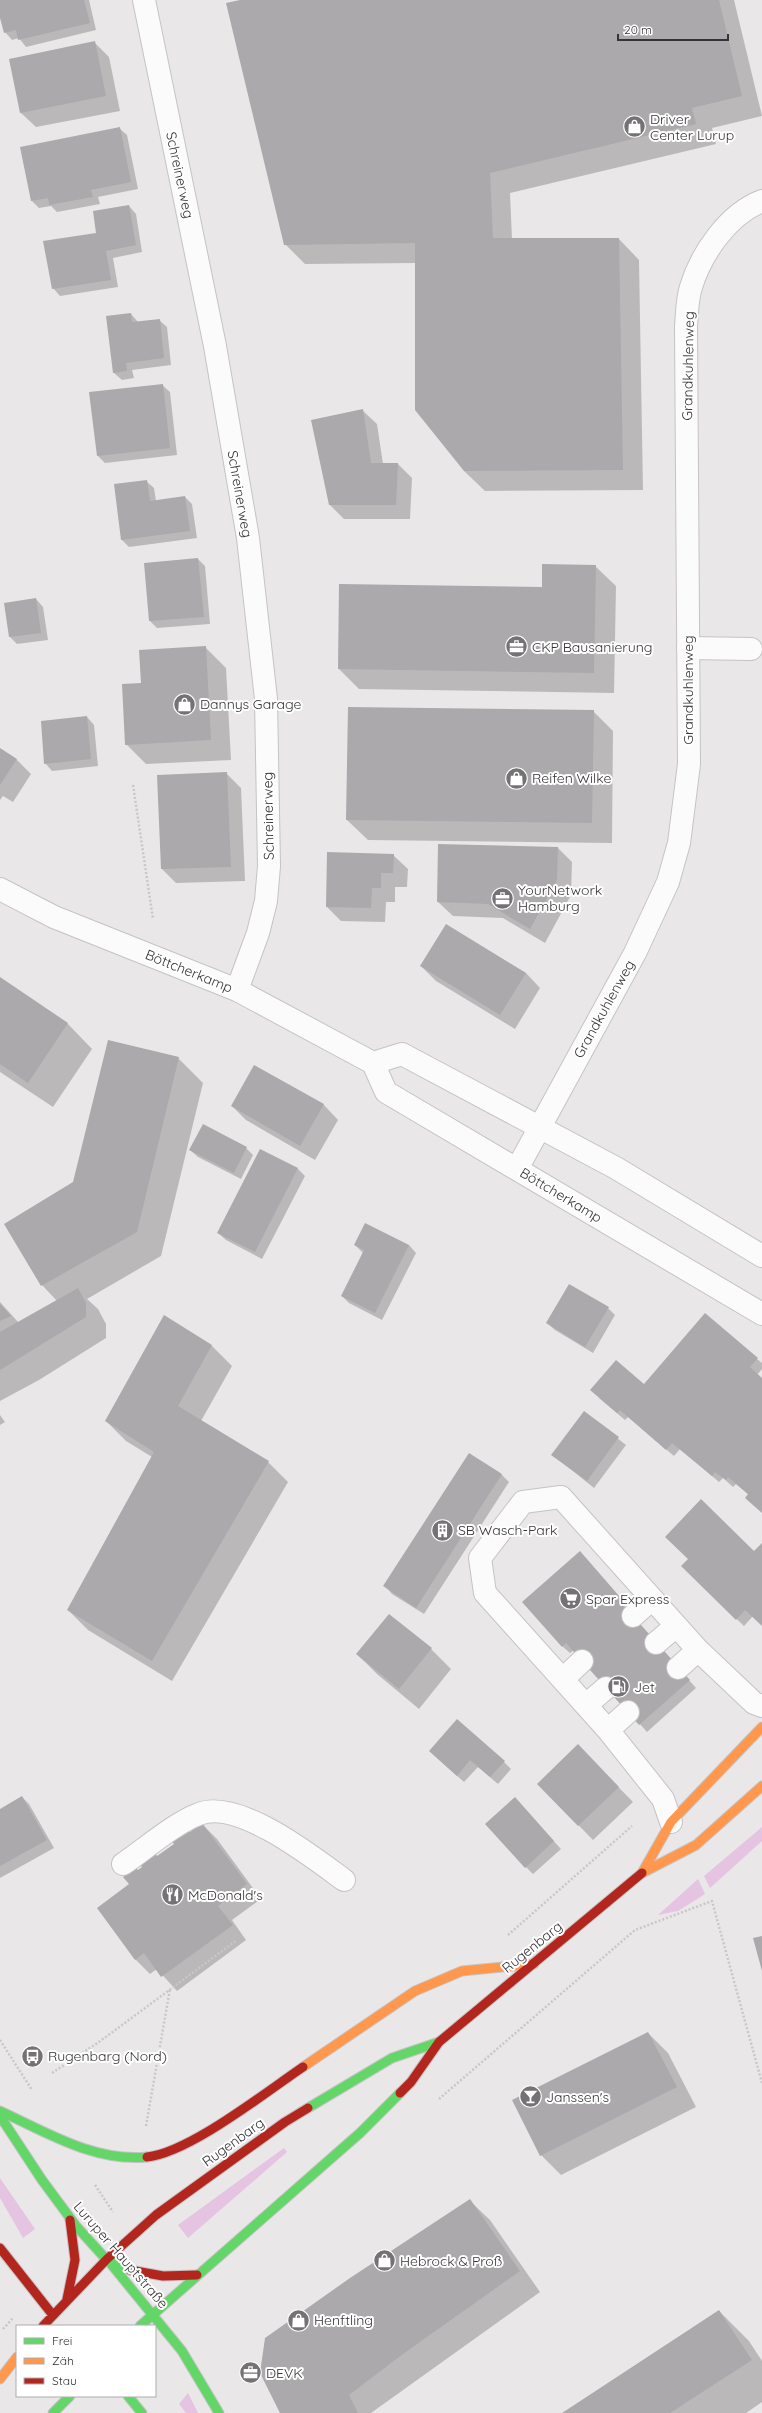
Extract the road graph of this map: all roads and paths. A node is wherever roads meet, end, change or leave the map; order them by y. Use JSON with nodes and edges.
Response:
{"nodes":[{"id":1,"x":144,"y":0,"type":"edge"},
{"id":2,"x":762,"y":201,"type":"edge"},
{"id":3,"x":688,"y":648,"type":"junction"},
{"id":4,"x":751,"y":648,"type":"dead end"},
{"id":5,"x":133,"y":785,"type":"dead end"},
{"id":6,"x":0,"y":888,"type":"edge"},
{"id":7,"x":153,"y":919,"type":"dead end"},
{"id":8,"x":237,"y":990,"type":"junction"},
{"id":9,"x":373,"y":1063,"type":"junction"},
{"id":10,"x":539,"y":1127,"type":"junction"},
{"id":11,"x":517,"y":1168,"type":"junction"},
{"id":12,"x":762,"y":1256,"type":"edge"},
{"id":13,"x":762,"y":1314,"type":"edge"},
{"id":14,"x":652,"y":1599,"type":"junction"},
{"id":15,"x":633,"y":1616,"type":"dead end"},
{"id":16,"x":676,"y":1626,"type":"junction"},
{"id":17,"x":656,"y":1643,"type":"dead end"},
{"id":18,"x":698,"y":1650,"type":"junction"},
{"id":19,"x":582,"y":1661,"type":"dead end"},
{"id":20,"x":678,"y":1668,"type":"dead end"},
{"id":21,"x":562,"y":1679,"type":"junction"},
{"id":22,"x":606,"y":1688,"type":"dead end"},
{"id":23,"x":586,"y":1705,"type":"junction"},
{"id":24,"x":762,"y":1706,"type":"edge"},
{"id":25,"x":628,"y":1712,"type":"dead end"},
{"id":26,"x":762,"y":1727,"type":"edge"},
{"id":27,"x":608,"y":1730,"type":"junction"},
{"id":28,"x":762,"y":1786,"type":"edge"},
{"id":29,"x":671,"y":1822,"type":"junction"},
{"id":30,"x":123,"y":1864,"type":"dead end"},
{"id":31,"x":642,"y":1873,"type":"junction"},
{"id":32,"x":344,"y":1880,"type":"dead end"},
{"id":33,"x":635,"y":1930,"type":"dead end"},
{"id":34,"x":237,"y":1940,"type":"dead end"},
{"id":35,"x":534,"y":1964,"type":"junction"},
{"id":36,"x":170,"y":1989,"type":"junction"},
{"id":37,"x":0,"y":2040,"type":"edge"},
{"id":38,"x":439,"y":2042,"type":"junction"},
{"id":39,"x":52,"y":2073,"type":"dead end"},
{"id":40,"x":762,"y":2083,"type":"edge"},
{"id":41,"x":34,"y":2093,"type":"dead end"},
{"id":42,"x":0,"y":2110,"type":"edge"},
{"id":43,"x":0,"y":2116,"type":"edge"},
{"id":44,"x":145,"y":2127,"type":"dead end"},
{"id":45,"x":94,"y":2184,"type":"dead end"},
{"id":46,"x":70,"y":2220,"type":"junction"},
{"id":47,"x":132,"y":2236,"type":"junction"},
{"id":48,"x":0,"y":2248,"type":"edge"},
{"id":49,"x":107,"y":2259,"type":"junction"},
{"id":50,"x":197,"y":2275,"type":"junction"},
{"id":51,"x":67,"y":2299,"type":"junction"},
{"id":52,"x":154,"y":2312,"type":"junction"},
{"id":53,"x":55,"y":2317,"type":"junction"},
{"id":54,"x":44,"y":2325,"type":"edge"},
{"id":55,"x":141,"y":2325,"type":"edge"},
{"id":56,"x":16,"y":2359,"type":"edge"},
{"id":57,"x":0,"y":2378,"type":"edge"},
{"id":58,"x":69,"y":2397,"type":"edge"},
{"id":59,"x":130,"y":2398,"type":"edge"},
{"id":60,"x":53,"y":2413,"type":"edge"},
{"id":61,"x":142,"y":2413,"type":"edge"},
{"id":62,"x":219,"y":2413,"type":"edge"}],
"edges":[{"from":1,"to":8,"type":"street","name":"Schreinerweg"},
{"from":2,"to":3,"type":"street","name":"Grandkuhlenweg"},
{"from":3,"to":4,"type":"street"},
{"from":3,"to":10,"type":"street","name":"Grandkuhlenweg"},
{"from":5,"to":7,"type":"path"},
{"from":6,"to":8,"type":"street","name":"Böttcherkamp"},
{"from":8,"to":9,"type":"street","name":"Böttcherkamp"},
{"from":9,"to":10,"type":"street"},
{"from":9,"to":11,"type":"street","name":"Böttcherkamp"},
{"from":10,"to":11,"type":"street","name":"Grandkuhlenweg"},
{"from":10,"to":12,"type":"street"},
{"from":11,"to":13,"type":"street","name":"Böttcherkamp"},
{"from":14,"to":15,"type":"street"},
{"from":14,"to":16,"type":"street"},
{"from":14,"to":21,"type":"street"},
{"from":16,"to":17,"type":"street"},
{"from":16,"to":18,"type":"street"},
{"from":18,"to":20,"type":"street"},
{"from":18,"to":24,"type":"street"},
{"from":19,"to":21,"type":"street"},
{"from":21,"to":23,"type":"street"},
{"from":22,"to":23,"type":"street"},
{"from":23,"to":27,"type":"street"},
{"from":25,"to":27,"type":"street"},
{"from":26,"to":29,"type":"main road","name":"Rugenbarg"},
{"from":27,"to":29,"type":"street"},
{"from":28,"to":31,"type":"main road","name":"Rugenbarg"},
{"from":29,"to":31,"type":"main road","name":"Rugenbarg"},
{"from":30,"to":32,"type":"street"},
{"from":31,"to":35,"type":"main road","name":"Rugenbarg"},
{"from":33,"to":40,"type":"path"},
{"from":34,"to":36,"type":"path"},
{"from":35,"to":38,"type":"main road","name":"Rugenbarg"},
{"from":35,"to":42,"type":"main road"},
{"from":36,"to":39,"type":"path"},
{"from":36,"to":44,"type":"path"},
{"from":37,"to":41,"type":"path"},
{"from":38,"to":47,"type":"main road","name":"Rugenbarg"},
{"from":38,"to":50,"type":"main road","name":"Rugenbarg"},
{"from":43,"to":46,"type":"main road","name":"Luruper Hauptstraße"},
{"from":45,"to":47,"type":"path"},
{"from":46,"to":49,"type":"main road","name":"Luruper Hauptstraße"},
{"from":46,"to":51,"type":"main road"},
{"from":47,"to":49,"type":"main road","name":"Rugenbarg"},
{"from":48,"to":53,"type":"main road"},
{"from":49,"to":50,"type":"main road"},
{"from":49,"to":51,"type":"main road","name":"Rugenbarg"},
{"from":49,"to":52,"type":"main road","name":"Luruper Hauptstraße"},
{"from":50,"to":52,"type":"main road","name":"Rugenbarg"},
{"from":51,"to":53,"type":"main road","name":"Rugenbarg"},
{"from":52,"to":55,"type":"main road","name":"Rugenbarg"},
{"from":52,"to":62,"type":"main road","name":"Luruper Hauptstraße"},
{"from":53,"to":54,"type":"main road","name":"Rugenbarg"},
{"from":56,"to":57,"type":"main road"},
{"from":58,"to":60,"type":"main road"},
{"from":59,"to":61,"type":"main road"}]}
